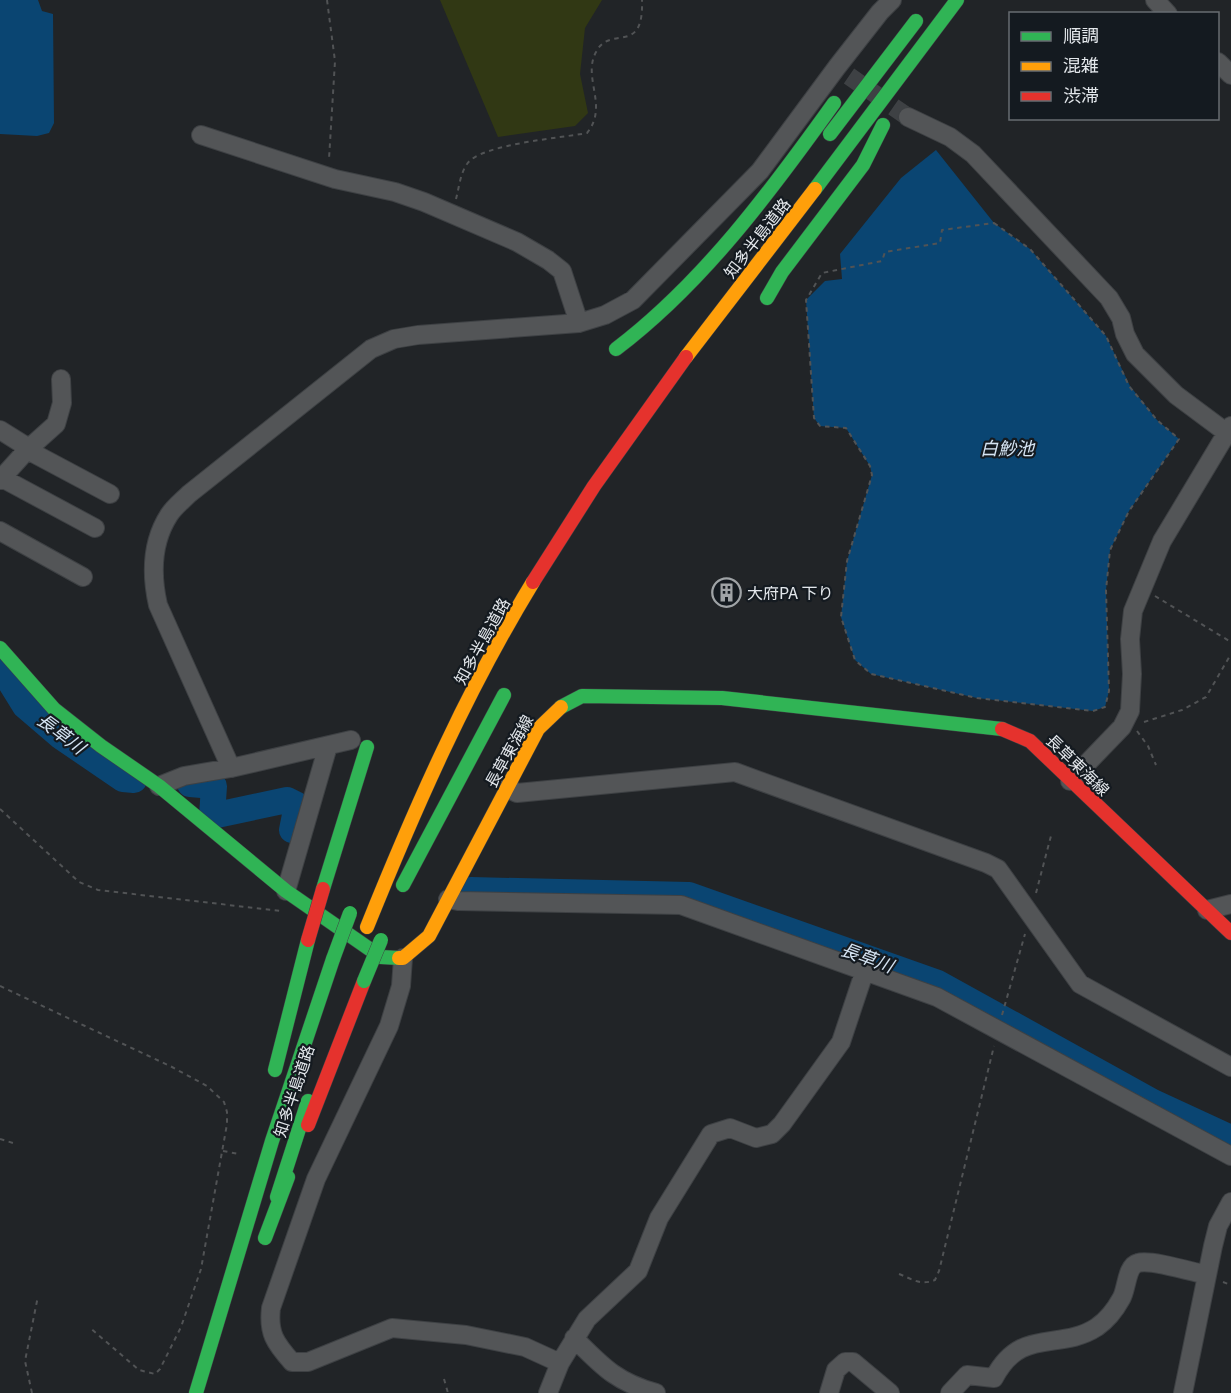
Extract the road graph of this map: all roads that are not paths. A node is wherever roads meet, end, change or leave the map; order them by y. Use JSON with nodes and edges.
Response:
{"nodes":[{"id":1,"x":892,"y":0,"type":"edge"},
{"id":2,"x":957,"y":0,"type":"edge"},
{"id":3,"x":1155,"y":0,"type":"edge"},
{"id":4,"x":925,"y":9,"type":"dead end"},
{"id":5,"x":1166,"y":12,"type":"edge"},
{"id":6,"x":885,"y":63,"type":"junction"},
{"id":7,"x":1219,"y":63,"type":"edge"},
{"id":8,"x":1231,"y":75,"type":"edge"},
{"id":9,"x":908,"y":117,"type":"tunnel mouth"},
{"id":10,"x":201,"y":135,"type":"dead end"},
{"id":11,"x":823,"y":144,"type":"dead end"},
{"id":12,"x":767,"y":298,"type":"dead end"},
{"id":13,"x":579,"y":323,"type":"junction"},
{"id":14,"x":616,"y":348,"type":"dead end"},
{"id":15,"x":61,"y":379,"type":"dead end"},
{"id":16,"x":0,"y":430,"type":"edge"},
{"id":17,"x":1229,"y":430,"type":"edge"},
{"id":18,"x":29,"y":449,"type":"junction"},
{"id":19,"x":1,"y":479,"type":"edge"},
{"id":20,"x":110,"y":494,"type":"dead end"},
{"id":21,"x":95,"y":528,"type":"dead end"},
{"id":22,"x":0,"y":531,"type":"edge"},
{"id":23,"x":83,"y":577,"type":"dead end"},
{"id":24,"x":0,"y":648,"type":"edge"},
{"id":25,"x":504,"y":695,"type":"dead end"},
{"id":26,"x":359,"y":743,"type":"joint"},
{"id":27,"x":328,"y":746,"type":"junction"},
{"id":28,"x":231,"y":768,"type":"junction"},
{"id":29,"x":1070,"y":781,"type":"junction"},
{"id":30,"x":159,"y":786,"type":"junction"},
{"id":31,"x":507,"y":788,"type":"junction"},
{"id":32,"x":286,"y":891,"type":"junction"},
{"id":33,"x":448,"y":898,"type":"junction"},
{"id":34,"x":397,"y":899,"type":"dead end"},
{"id":35,"x":1231,"y":904,"type":"edge"},
{"id":36,"x":352,"y":908,"type":"dead end"},
{"id":37,"x":1208,"y":910,"type":"junction"},
{"id":38,"x":1231,"y":933,"type":"edge"},
{"id":39,"x":383,"y":934,"type":"dead end"},
{"id":40,"x":404,"y":958,"type":"junction"},
{"id":41,"x":355,"y":959,"type":"dead end"},
{"id":42,"x":865,"y":970,"type":"junction"},
{"id":43,"x":337,"y":1013,"type":"dead end"},
{"id":44,"x":1231,"y":1067,"type":"edge"},
{"id":45,"x":271,"y":1085,"type":"dead end"},
{"id":46,"x":255,"y":1149,"type":"dead end"},
{"id":47,"x":1231,"y":1156,"type":"edge"},
{"id":48,"x":1231,"y":1202,"type":"edge"},
{"id":49,"x":237,"y":1256,"type":"junction"},
{"id":50,"x":1207,"y":1275,"type":"junction"},
{"id":51,"x":574,"y":1338,"type":"junction"},
{"id":52,"x":560,"y":1363,"type":"junction"},
{"id":53,"x":196,"y":1393,"type":"edge"},
{"id":54,"x":548,"y":1393,"type":"edge"},
{"id":55,"x":656,"y":1393,"type":"edge"},
{"id":56,"x":829,"y":1393,"type":"edge"},
{"id":57,"x":890,"y":1393,"type":"edge"},
{"id":58,"x":950,"y":1393,"type":"edge"},
{"id":59,"x":1183,"y":1393,"type":"edge"}],
"edges":[{"from":1,"to":13,"type":"street"},
{"from":2,"to":12,"type":"main road"},
{"from":2,"to":41,"type":"main road","name":"知多半島道路"},
{"from":3,"to":5,"type":"street"},
{"from":4,"to":6,"type":"main road"},
{"from":6,"to":11,"type":"main road"},
{"from":6,"to":14,"type":"main road"},
{"from":7,"to":8,"type":"street"},
{"from":9,"to":17,"type":"street"},
{"from":10,"to":13,"type":"street"},
{"from":13,"to":28,"type":"street"},
{"from":15,"to":18,"type":"street"},
{"from":16,"to":18,"type":"street"},
{"from":17,"to":29,"type":"street"},
{"from":18,"to":19,"type":"street"},
{"from":18,"to":20,"type":"street"},
{"from":19,"to":21,"type":"street"},
{"from":22,"to":23,"type":"street"},
{"from":24,"to":30,"type":"main road"},
{"from":25,"to":34,"type":"main road"},
{"from":26,"to":27,"type":"street"},
{"from":26,"to":45,"type":"main road","bridge":true},
{"from":27,"to":28,"type":"street"},
{"from":27,"to":32,"type":"street"},
{"from":28,"to":30,"type":"street"},
{"from":29,"to":31,"type":"main road","name":"長草東海線"},
{"from":29,"to":37,"type":"main road","name":"長草東海線"},
{"from":30,"to":32,"type":"main road"},
{"from":31,"to":33,"type":"main road","name":"長草東海線"},
{"from":31,"to":44,"type":"street"},
{"from":32,"to":40,"type":"main road"},
{"from":33,"to":40,"type":"main road","name":"長草東海線"},
{"from":33,"to":42,"type":"street"},
{"from":35,"to":37,"type":"street"},
{"from":36,"to":49,"type":"main road","name":"知多半島道路","bridge":true},
{"from":37,"to":38,"type":"main road","name":"長草東海線"},
{"from":39,"to":43,"type":"main road","name":"知多半島道路","bridge":true},
{"from":40,"to":52,"type":"street"},
{"from":42,"to":47,"type":"street"},
{"from":42,"to":51,"type":"street"},
{"from":46,"to":49,"type":"main road"},
{"from":48,"to":50,"type":"street"},
{"from":49,"to":53,"type":"main road","name":"知多半島道路"},
{"from":50,"to":58,"type":"street"},
{"from":50,"to":59,"type":"street"},
{"from":51,"to":52,"type":"street"},
{"from":51,"to":55,"type":"street"},
{"from":52,"to":54,"type":"street"},
{"from":56,"to":57,"type":"street"}]}
